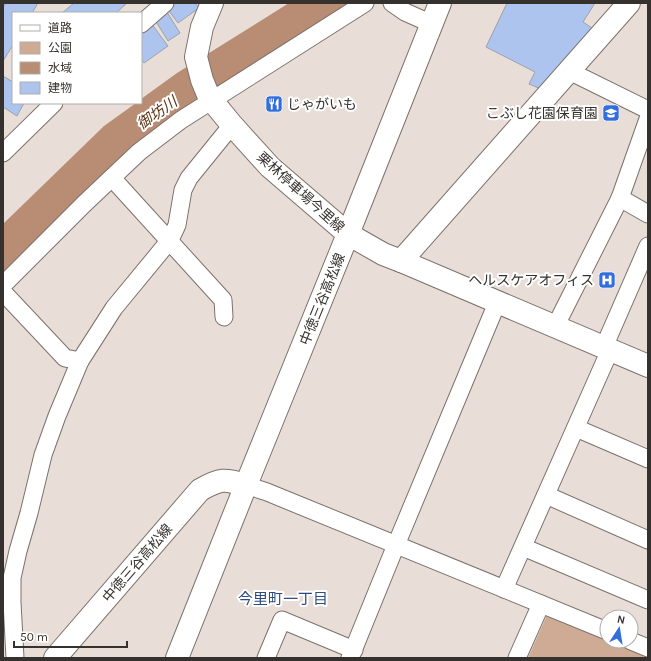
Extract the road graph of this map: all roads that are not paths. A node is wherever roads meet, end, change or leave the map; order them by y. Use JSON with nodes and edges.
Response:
{"nodes":[{"id":1,"x":165,"y":3,"type":"edge"},
{"id":2,"x":212,"y":3,"type":"edge"},
{"id":3,"x":365,"y":3,"type":"edge"},
{"id":4,"x":392,"y":3,"type":"edge"},
{"id":5,"x":440,"y":3,"type":"edge"},
{"id":6,"x":629,"y":3,"type":"edge"},
{"id":7,"x":142,"y":23,"type":"edge"},
{"id":8,"x":432,"y":24,"type":"junction"},
{"id":9,"x":569,"y":71,"type":"junction"},
{"id":10,"x":210,"y":98,"type":"junction"},
{"id":11,"x":53,"y":104,"type":"edge"},
{"id":12,"x":648,"y":110,"type":"edge"},
{"id":13,"x":648,"y":119,"type":"edge"},
{"id":14,"x":232,"y":125,"type":"junction"},
{"id":15,"x":644,"y":144,"type":"edge"},
{"id":16,"x":3,"y":153,"type":"edge"},
{"id":17,"x":112,"y":178,"type":"junction"},
{"id":18,"x":620,"y":198,"type":"junction"},
{"id":19,"x":648,"y":214,"type":"edge"},
{"id":20,"x":348,"y":234,"type":"junction"},
{"id":21,"x":170,"y":240,"type":"junction"},
{"id":22,"x":648,"y":246,"type":"edge"},
{"id":23,"x":401,"y":261,"type":"junction"},
{"id":24,"x":3,"y":285,"type":"edge"},
{"id":25,"x":3,"y":292,"type":"edge"},
{"id":26,"x":497,"y":303,"type":"junction"},
{"id":27,"x":224,"y":317,"type":"dead end"},
{"id":28,"x":556,"y":327,"type":"junction"},
{"id":29,"x":607,"y":349,"type":"junction"},
{"id":30,"x":80,"y":361,"type":"junction"},
{"id":31,"x":648,"y":366,"type":"edge"},
{"id":32,"x":576,"y":428,"type":"junction"},
{"id":33,"x":648,"y":459,"type":"edge"},
{"id":34,"x":246,"y":485,"type":"junction"},
{"id":35,"x":546,"y":495,"type":"junction"},
{"id":36,"x":648,"y":540,"type":"edge"},
{"id":37,"x":396,"y":545,"type":"junction"},
{"id":38,"x":523,"y":547,"type":"junction"},
{"id":39,"x":504,"y":589,"type":"junction"},
{"id":40,"x":648,"y":600,"type":"edge"},
{"id":41,"x":541,"y":604,"type":"junction"},
{"id":42,"x":599,"y":628,"type":"edge"},
{"id":43,"x":353,"y":655,"type":"edge"},
{"id":44,"x":15,"y":658,"type":"edge"},
{"id":45,"x":55,"y":658,"type":"edge"},
{"id":46,"x":177,"y":658,"type":"edge"},
{"id":47,"x":266,"y":658,"type":"edge"},
{"id":48,"x":517,"y":658,"type":"edge"}],
"edges":[{"from":1,"to":7,"type":"street"},
{"from":2,"to":10,"type":"main road","name":"栗林停車場今里線"},
{"from":3,"to":10,"type":"street"},
{"from":4,"to":8,"type":"street"},
{"from":5,"to":8,"type":"main road"},
{"from":6,"to":9,"type":"main road"},
{"from":8,"to":20,"type":"main road"},
{"from":9,"to":12,"type":"street"},
{"from":9,"to":23,"type":"main road"},
{"from":10,"to":14,"type":"main road","name":"栗林停車場今里線"},
{"from":10,"to":17,"type":"street"},
{"from":11,"to":16,"type":"street"},
{"from":13,"to":15,"type":"street"},
{"from":14,"to":20,"type":"main road","name":"栗林停車場今里線"},
{"from":14,"to":21,"type":"street"},
{"from":15,"to":18,"type":"street"},
{"from":17,"to":21,"type":"street"},
{"from":17,"to":24,"type":"street"},
{"from":18,"to":19,"type":"street"},
{"from":18,"to":28,"type":"street"},
{"from":20,"to":23,"type":"main road","name":"中徳三谷高松線"},
{"from":20,"to":34,"type":"main road","name":"中徳三谷高松線"},
{"from":21,"to":27,"type":"street"},
{"from":21,"to":30,"type":"street"},
{"from":22,"to":29,"type":"street"},
{"from":23,"to":26,"type":"main road","name":"中徳三谷高松線"},
{"from":25,"to":30,"type":"street"},
{"from":26,"to":28,"type":"main road","name":"中徳三谷高松線"},
{"from":26,"to":37,"type":"street"},
{"from":28,"to":29,"type":"main road","name":"中徳三谷高松線"},
{"from":29,"to":31,"type":"main road","name":"中徳三谷高松線"},
{"from":29,"to":32,"type":"street"},
{"from":30,"to":44,"type":"street"},
{"from":32,"to":33,"type":"street"},
{"from":32,"to":35,"type":"street"},
{"from":34,"to":37,"type":"street"},
{"from":34,"to":45,"type":"main road","name":"中徳三谷高松線"},
{"from":34,"to":46,"type":"main road"},
{"from":35,"to":36,"type":"street"},
{"from":35,"to":38,"type":"street"},
{"from":37,"to":39,"type":"street"},
{"from":37,"to":43,"type":"street"},
{"from":38,"to":39,"type":"street"},
{"from":38,"to":40,"type":"street"},
{"from":39,"to":41,"type":"street"},
{"from":41,"to":42,"type":"street"},
{"from":41,"to":48,"type":"street"},
{"from":43,"to":47,"type":"street"}]}
